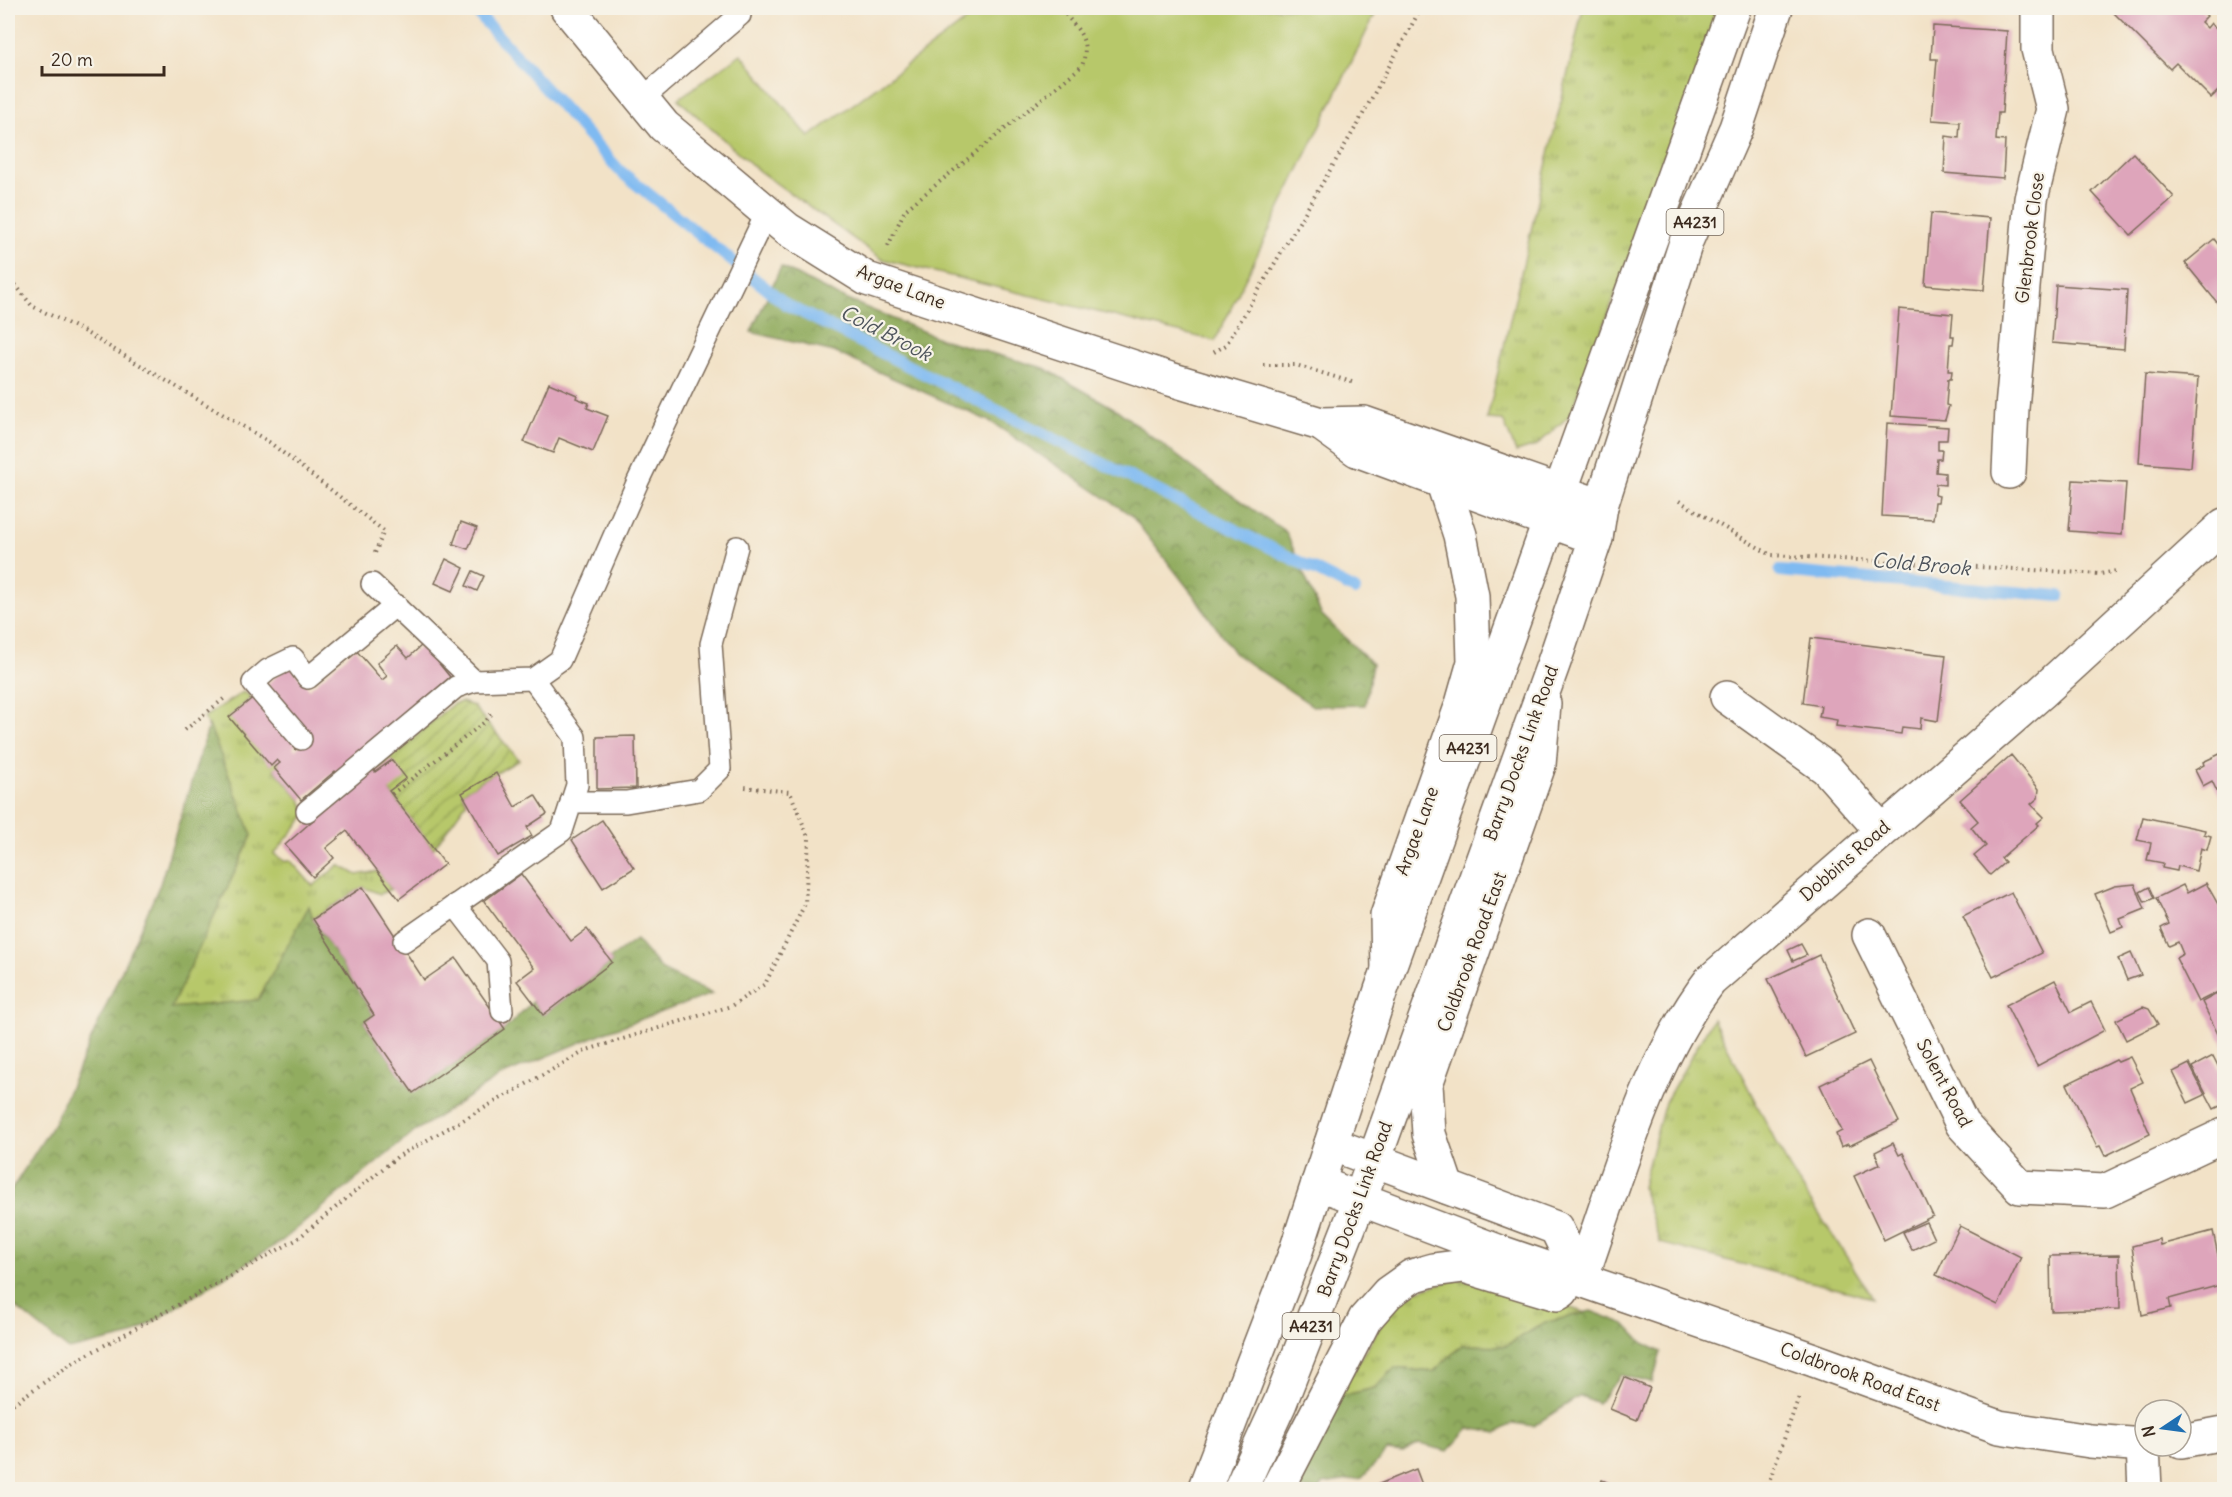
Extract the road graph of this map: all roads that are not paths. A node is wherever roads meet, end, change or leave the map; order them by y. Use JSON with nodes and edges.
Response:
{"nodes":[{"id":1,"x":567,"y":8,"type":"edge"},
{"id":2,"x":734,"y":8,"type":"edge"},
{"id":3,"x":1734,"y":8,"type":"edge"},
{"id":4,"x":1776,"y":8,"type":"edge"},
{"id":5,"x":2038,"y":8,"type":"edge"},
{"id":6,"x":642,"y":99,"type":"junction"},
{"id":7,"x":767,"y":212,"type":"junction"},
{"id":8,"x":1321,"y":424,"type":"junction"},
{"id":9,"x":2009,"y":472,"type":"dead end"},
{"id":10,"x":1443,"y":483,"type":"junction"},
{"id":11,"x":1560,"y":491,"type":"junction"},
{"id":12,"x":1601,"y":506,"type":"junction"},
{"id":13,"x":1548,"y":521,"type":"junction"},
{"id":14,"x":2224,"y":525,"type":"edge"},
{"id":15,"x":1596,"y":538,"type":"junction"},
{"id":16,"x":737,"y":547,"type":"dead end"},
{"id":17,"x":372,"y":584,"type":"dead end"},
{"id":18,"x":396,"y":605,"type":"junction"},
{"id":19,"x":533,"y":679,"type":"junction"},
{"id":20,"x":474,"y":681,"type":"junction"},
{"id":21,"x":1546,"y":681,"type":"junction"},
{"id":22,"x":1727,"y":698,"type":"dead end"},
{"id":23,"x":301,"y":739,"type":"dead end"},
{"id":24,"x":571,"y":802,"type":"junction"},
{"id":25,"x":307,"y":811,"type":"dead end"},
{"id":26,"x":1881,"y":830,"type":"junction"},
{"id":27,"x":455,"y":905,"type":"junction"},
{"id":28,"x":1869,"y":935,"type":"dead end"},
{"id":29,"x":404,"y":941,"type":"dead end"},
{"id":30,"x":1388,"y":972,"type":"junction"},
{"id":31,"x":502,"y":1011,"type":"dead end"},
{"id":32,"x":2224,"y":1135,"type":"edge"},
{"id":33,"x":1331,"y":1144,"type":"junction"},
{"id":34,"x":1373,"y":1160,"type":"junction"},
{"id":35,"x":1318,"y":1183,"type":"junction"},
{"id":36,"x":1447,"y":1187,"type":"junction"},
{"id":37,"x":1360,"y":1199,"type":"junction"},
{"id":38,"x":1581,"y":1279,"type":"junction"},
{"id":39,"x":2224,"y":1433,"type":"edge"},
{"id":40,"x":2193,"y":1439,"type":"edge"},
{"id":41,"x":2133,"y":1444,"type":"edge"},
{"id":42,"x":2144,"y":1458,"type":"edge"},
{"id":43,"x":1204,"y":1490,"type":"edge"},
{"id":44,"x":1240,"y":1490,"type":"edge"},
{"id":45,"x":1277,"y":1490,"type":"edge"},
{"id":46,"x":2145,"y":1490,"type":"edge"}],
"edges":[{"from":1,"to":6,"type":"street","name":"Argae Lane"},
{"from":2,"to":6,"type":"lane"},
{"from":3,"to":11,"type":"street","number":"A4231"},
{"from":4,"to":12,"type":"street","name":"Barry Docks Link Road","number":"A4231"},
{"from":5,"to":9,"type":"street","name":"Glenbrook Close"},
{"from":6,"to":7,"type":"street","name":"Argae Lane"},
{"from":7,"to":8,"type":"street","name":"Argae Lane"},
{"from":7,"to":19,"type":"lane"},
{"from":8,"to":10,"type":"street","name":"Argae Lane"},
{"from":8,"to":11,"type":"street","name":"Argae Lane"},
{"from":10,"to":13,"type":"street","name":"Argae Lane"},
{"from":10,"to":30,"type":"street","name":"Argae Lane"},
{"from":11,"to":12,"type":"street","name":"Argae Lane"},
{"from":11,"to":13,"type":"street","number":"A4231"},
{"from":12,"to":15,"type":"street","name":"Barry Docks Link Road","number":"A4231"},
{"from":13,"to":15,"type":"street","name":"Argae Lane"},
{"from":13,"to":30,"type":"street","number":"A4231"},
{"from":14,"to":26,"type":"street","name":"Dobbins Road"},
{"from":15,"to":21,"type":"street","name":"Barry Docks Link Road","number":"A4231"},
{"from":16,"to":24,"type":"lane"},
{"from":17,"to":18,"type":"lane"},
{"from":18,"to":20,"type":"lane"},
{"from":18,"to":23,"type":"lane"},
{"from":19,"to":20,"type":"lane"},
{"from":19,"to":24,"type":"lane"},
{"from":20,"to":25,"type":"lane"},
{"from":21,"to":34,"type":"street","name":"Barry Docks Link Road","number":"A4231"},
{"from":21,"to":36,"type":"street","name":"Coldbrook Road East"},
{"from":22,"to":26,"type":"street"},
{"from":24,"to":27,"type":"lane"},
{"from":26,"to":38,"type":"street","name":"Dobbins Road"},
{"from":27,"to":29,"type":"lane"},
{"from":27,"to":31,"type":"lane"},
{"from":28,"to":32,"type":"street","name":"Solent Road"},
{"from":30,"to":33,"type":"street","number":"A4231"},
{"from":33,"to":34,"type":"street"},
{"from":33,"to":35,"type":"street","number":"A4231"},
{"from":34,"to":36,"type":"street"},
{"from":34,"to":37,"type":"street","name":"Barry Docks Link Road","number":"A4231"},
{"from":35,"to":37,"type":"street","name":"Coldbrook Road East"},
{"from":35,"to":43,"type":"street","number":"A4231"},
{"from":36,"to":38,"type":"street"},
{"from":37,"to":38,"type":"street","name":"Coldbrook Road East"},
{"from":37,"to":44,"type":"street","name":"Barry Docks Link Road","number":"A4231"},
{"from":38,"to":41,"type":"street","name":"Coldbrook Road East"},
{"from":38,"to":45,"type":"street"},
{"from":39,"to":40,"type":"street"},
{"from":42,"to":46,"type":"street"}]}
